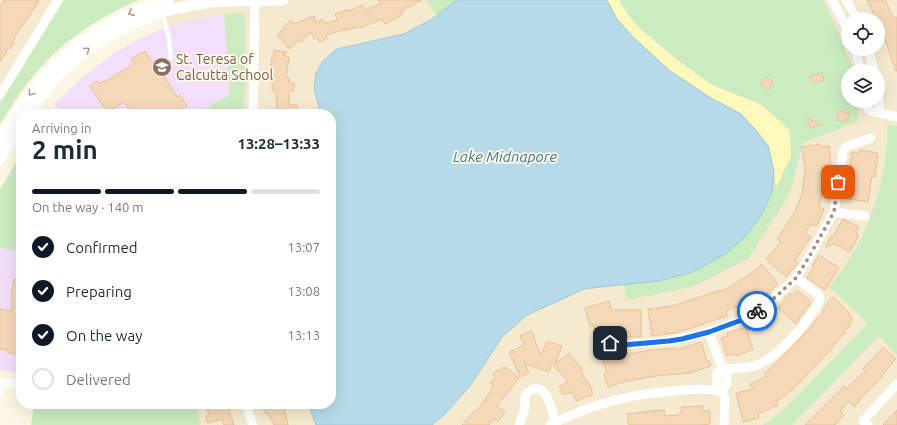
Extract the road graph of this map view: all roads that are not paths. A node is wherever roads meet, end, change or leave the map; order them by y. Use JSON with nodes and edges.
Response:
{"nodes":[{"id":1,"x":58,"y":0,"type":"edge"},
{"id":2,"x":255,"y":0,"type":"edge"},
{"id":3,"x":283,"y":0,"type":"edge"},
{"id":4,"x":832,"y":0,"type":"edge"},
{"id":5,"x":846,"y":0,"type":"edge"},
{"id":6,"x":161,"y":4,"type":"edge"},
{"id":7,"x":852,"y":12,"type":"edge"},
{"id":8,"x":841,"y":18,"type":"edge"},
{"id":9,"x":171,"y":58,"type":"dead end"},
{"id":10,"x":0,"y":95,"type":"edge"},
{"id":11,"x":867,"y":108,"type":"edge"},
{"id":12,"x":879,"y":108,"type":"edge"},
{"id":13,"x":20,"y":109,"type":"edge"},
{"id":14,"x":32,"y":109,"type":"edge"},
{"id":15,"x":253,"y":109,"type":"edge"},
{"id":16,"x":880,"y":113,"type":"junction"},
{"id":17,"x":16,"y":115,"type":"edge"},
{"id":18,"x":897,"y":116,"type":"edge"},
{"id":19,"x":16,"y":134,"type":"edge"},
{"id":20,"x":871,"y":138,"type":"dead end"},
{"id":21,"x":0,"y":140,"type":"edge"},
{"id":22,"x":0,"y":159,"type":"edge"},
{"id":23,"x":834,"y":212,"type":"junction"},
{"id":24,"x":865,"y":216,"type":"dead end"},
{"id":25,"x":796,"y":278,"type":"junction"},
{"id":26,"x":709,"y":332,"type":"junction"},
{"id":27,"x":610,"y":343,"type":"dead end"},
{"id":28,"x":722,"y":368,"type":"junction"},
{"id":29,"x":1,"y":382,"type":"edge"},
{"id":30,"x":897,"y":384,"type":"edge"},
{"id":31,"x":16,"y":385,"type":"edge"},
{"id":32,"x":722,"y":392,"type":"junction"},
{"id":33,"x":0,"y":395,"type":"edge"},
{"id":34,"x":247,"y":409,"type":"edge"},
{"id":35,"x":552,"y":424,"type":"edge"},
{"id":36,"x":863,"y":424,"type":"edge"},
{"id":37,"x":252,"y":425,"type":"edge"},
{"id":38,"x":519,"y":425,"type":"edge"},
{"id":39,"x":724,"y":425,"type":"edge"}],
"edges":[{"from":1,"to":10,"type":"street"},
{"from":2,"to":3,"type":"street"},
{"from":2,"to":6,"type":"street"},
{"from":2,"to":15,"type":"street"},
{"from":4,"to":8,"type":"street"},
{"from":5,"to":7,"type":"street"},
{"from":6,"to":9,"type":"lane"},
{"from":6,"to":13,"type":"street","one_way":true},
{"from":14,"to":6,"type":"street","one_way":true},
{"from":11,"to":16,"type":"street"},
{"from":12,"to":16,"type":"street"},
{"from":16,"to":18,"type":"street"},
{"from":17,"to":21,"type":"street","one_way":true},
{"from":19,"to":22,"type":"street"},
{"from":20,"to":23,"type":"street"},
{"from":23,"to":24,"type":"street"},
{"from":23,"to":25,"type":"street"},
{"from":25,"to":26,"type":"street"},
{"from":25,"to":28,"type":"street"},
{"from":26,"to":27,"type":"street"},
{"from":26,"to":28,"type":"street"},
{"from":28,"to":32,"type":"street"},
{"from":29,"to":31,"type":"street"},
{"from":29,"to":33,"type":"lane"},
{"from":30,"to":36,"type":"street"},
{"from":32,"to":35,"type":"street"},
{"from":32,"to":39,"type":"street"},
{"from":34,"to":37,"type":"street"},
{"from":35,"to":38,"type":"street"}]}
